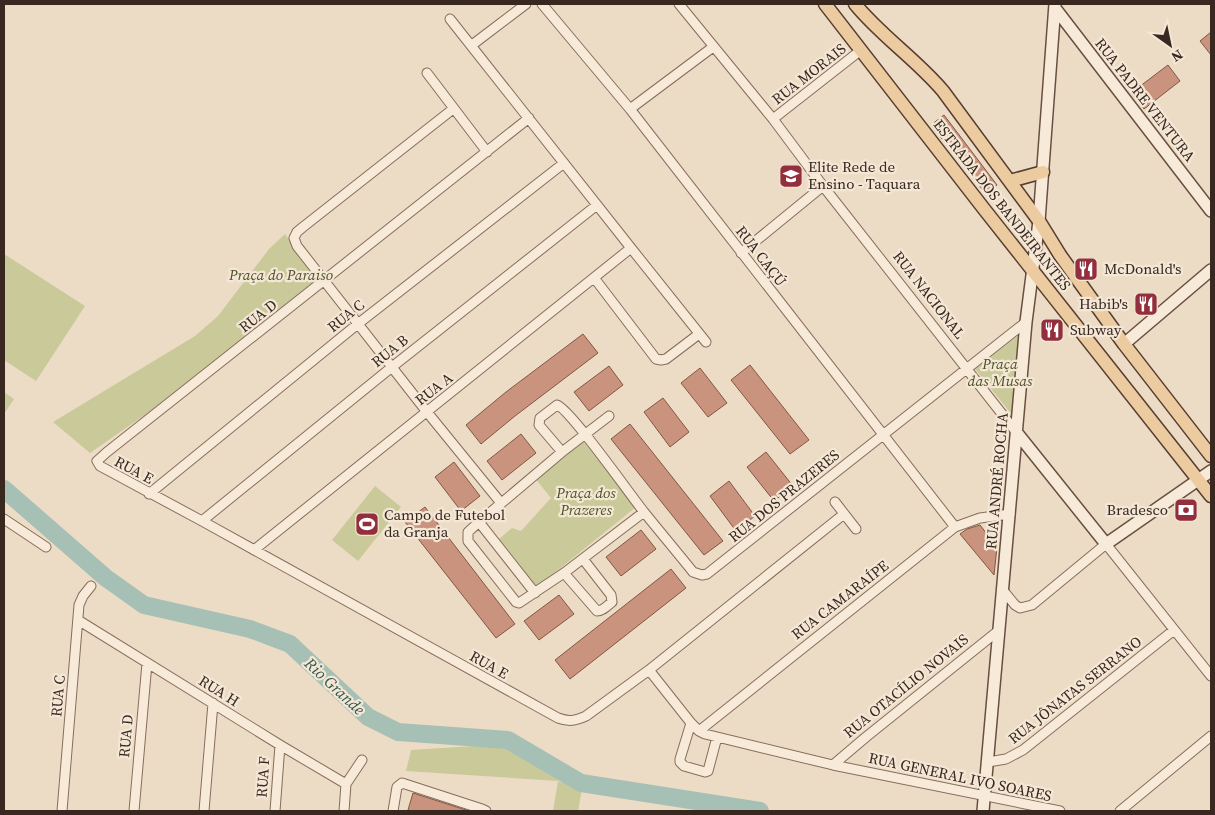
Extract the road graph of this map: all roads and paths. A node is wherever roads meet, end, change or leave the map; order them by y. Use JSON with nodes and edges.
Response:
{"nodes":[{"id":1,"x":526,"y":4,"type":"edge"},
{"id":2,"x":542,"y":4,"type":"edge"},
{"id":3,"x":679,"y":4,"type":"edge"},
{"id":4,"x":825,"y":4,"type":"edge"},
{"id":5,"x":855,"y":4,"type":"edge"},
{"id":6,"x":1055,"y":6,"type":"edge"},
{"id":7,"x":450,"y":18,"type":"dead end"},
{"id":8,"x":472,"y":45,"type":"junction"},
{"id":9,"x":713,"y":47,"type":"junction"},
{"id":10,"x":861,"y":50,"type":"junction"},
{"id":11,"x":427,"y":73,"type":"dead end"},
{"id":12,"x":453,"y":109,"type":"junction"},
{"id":13,"x":630,"y":109,"type":"junction"},
{"id":14,"x":529,"y":118,"type":"junction"},
{"id":15,"x":773,"y":120,"type":"junction"},
{"id":16,"x":487,"y":152,"type":"junction"},
{"id":17,"x":564,"y":163,"type":"junction"},
{"id":18,"x":1042,"y":172,"type":"junction"},
{"id":19,"x":1010,"y":181,"type":"junction"},
{"id":20,"x":823,"y":186,"type":"junction"},
{"id":21,"x":597,"y":205,"type":"junction"},
{"id":22,"x":1211,"y":211,"type":"edge"},
{"id":23,"x":1039,"y":221,"type":"junction"},
{"id":24,"x":631,"y":248,"type":"junction"},
{"id":25,"x":742,"y":253,"type":"junction"},
{"id":26,"x":1211,"y":270,"type":"edge"},
{"id":27,"x":1033,"y":271,"type":"junction"},
{"id":28,"x":595,"y":279,"type":"junction"},
{"id":29,"x":326,"y":280,"type":"junction"},
{"id":30,"x":1026,"y":322,"type":"junction"},
{"id":31,"x":359,"y":323,"type":"junction"},
{"id":32,"x":699,"y":334,"type":"junction"},
{"id":33,"x":706,"y":342,"type":"dead end"},
{"id":34,"x":1124,"y":344,"type":"junction"},
{"id":35,"x":392,"y":367,"type":"junction"},
{"id":36,"x":967,"y":368,"type":"junction"},
{"id":37,"x":427,"y":412,"type":"junction"},
{"id":38,"x":608,"y":416,"type":"dead end"},
{"id":39,"x":1017,"y":433,"type":"junction"},
{"id":40,"x":584,"y":434,"type":"junction"},
{"id":41,"x":883,"y":435,"type":"junction"},
{"id":42,"x":562,"y":452,"type":"junction"},
{"id":43,"x":1211,"y":456,"type":"edge"},
{"id":44,"x":98,"y":461,"type":"joint"},
{"id":45,"x":1211,"y":471,"type":"edge"},
{"id":46,"x":1199,"y":480,"type":"junction"},
{"id":47,"x":149,"y":494,"type":"junction"},
{"id":48,"x":1211,"y":496,"type":"edge"},
{"id":49,"x":835,"y":502,"type":"dead end"},
{"id":50,"x":501,"y":503,"type":"junction"},
{"id":51,"x":644,"y":512,"type":"junction"},
{"id":52,"x":844,"y":514,"type":"junction"},
{"id":53,"x":1010,"y":514,"type":"junction"},
{"id":54,"x":4,"y":519,"type":"edge"},
{"id":55,"x":202,"y":521,"type":"junction"},
{"id":56,"x":479,"y":522,"type":"junction"},
{"id":57,"x":955,"y":527,"type":"junction"},
{"id":58,"x":856,"y":529,"type":"dead end"},
{"id":59,"x":1106,"y":544,"type":"junction"},
{"id":60,"x":46,"y":547,"type":"dead end"},
{"id":61,"x":254,"y":550,"type":"junction"},
{"id":62,"x":583,"y":559,"type":"junction"},
{"id":63,"x":564,"y":573,"type":"junction"},
{"id":64,"x":91,"y":586,"type":"dead end"},
{"id":65,"x":1002,"y":589,"type":"junction"},
{"id":66,"x":535,"y":593,"type":"junction"},
{"id":67,"x":78,"y":620,"type":"junction"},
{"id":68,"x":1174,"y":630,"type":"junction"},
{"id":69,"x":998,"y":631,"type":"junction"},
{"id":70,"x":147,"y":663,"type":"junction"},
{"id":71,"x":649,"y":670,"type":"junction"},
{"id":72,"x":1211,"y":676,"type":"edge"},
{"id":73,"x":213,"y":703,"type":"junction"},
{"id":74,"x":691,"y":723,"type":"junction"},
{"id":75,"x":698,"y":731,"type":"junction"},
{"id":76,"x":1211,"y":736,"type":"edge"},
{"id":77,"x":717,"y":737,"type":"junction"},
{"id":78,"x":280,"y":745,"type":"junction"},
{"id":79,"x":362,"y":760,"type":"dead end"},
{"id":80,"x":988,"y":762,"type":"junction"},
{"id":81,"x":833,"y":765,"type":"junction"},
{"id":82,"x":346,"y":784,"type":"junction"},
{"id":83,"x":984,"y":795,"type":"junction"},
{"id":84,"x":62,"y":811,"type":"edge"},
{"id":85,"x":134,"y":811,"type":"edge"},
{"id":86,"x":204,"y":811,"type":"edge"},
{"id":87,"x":275,"y":811,"type":"edge"},
{"id":88,"x":344,"y":811,"type":"edge"},
{"id":89,"x":393,"y":811,"type":"edge"},
{"id":90,"x":486,"y":811,"type":"edge"},
{"id":91,"x":983,"y":811,"type":"edge"},
{"id":92,"x":1060,"y":811,"type":"edge"},
{"id":93,"x":1120,"y":811,"type":"edge"}],
"edges":[{"from":1,"to":8,"type":"street"},
{"from":2,"to":13,"type":"street","name":"RUA CAÇÚ"},
{"from":3,"to":9,"type":"street","name":"RUA NACIONAL"},
{"from":4,"to":10,"type":"main road","name":"ESTRADA DOS BANDEIRANTES"},
{"from":5,"to":19,"type":"main road","name":"ESTRADA DOS BANDEIRANTES"},
{"from":6,"to":18,"type":"main road","name":"RUA ANDRÉ ROCHA"},
{"from":6,"to":22,"type":"main road","name":"RUA PADRE VENTURA"},
{"from":7,"to":8,"type":"street"},
{"from":8,"to":14,"type":"street"},
{"from":9,"to":13,"type":"street"},
{"from":9,"to":15,"type":"street","name":"RUA NACIONAL"},
{"from":10,"to":15,"type":"street","name":"RUA MORAIS"},
{"from":10,"to":27,"type":"main road","name":"ESTRADA DOS BANDEIRANTES"},
{"from":11,"to":12,"type":"street"},
{"from":12,"to":16,"type":"street"},
{"from":12,"to":29,"type":"street"},
{"from":13,"to":25,"type":"street","name":"RUA CAÇÚ"},
{"from":14,"to":16,"type":"street","name":"RUA D"},
{"from":14,"to":17,"type":"street"},
{"from":15,"to":20,"type":"street","name":"RUA NACIONAL"},
{"from":16,"to":29,"type":"street","name":"RUA D"},
{"from":17,"to":21,"type":"street"},
{"from":17,"to":31,"type":"street","name":"RUA C"},
{"from":18,"to":19,"type":"main road"},
{"from":18,"to":23,"type":"main road","name":"RUA ANDRÉ ROCHA"},
{"from":19,"to":23,"type":"main road","name":"ESTRADA DOS BANDEIRANTES"},
{"from":20,"to":25,"type":"street"},
{"from":20,"to":36,"type":"street","name":"RUA NACIONAL"},
{"from":21,"to":24,"type":"street"},
{"from":21,"to":35,"type":"street","name":"RUA B"},
{"from":23,"to":27,"type":"main road","name":"RUA ANDRÉ ROCHA"},
{"from":23,"to":34,"type":"main road","name":"ESTRADA DOS BANDEIRANTES"},
{"from":24,"to":28,"type":"street","name":"RUA A"},
{"from":24,"to":32,"type":"street"},
{"from":25,"to":41,"type":"street","name":"RUA CAÇÚ"},
{"from":26,"to":34,"type":"main road"},
{"from":27,"to":30,"type":"main road","name":"RUA ANDRÉ ROCHA"},
{"from":27,"to":46,"type":"main road","name":"ESTRADA DOS BANDEIRANTES"},
{"from":28,"to":32,"type":"street"},
{"from":28,"to":37,"type":"street","name":"RUA A"},
{"from":29,"to":31,"type":"street"},
{"from":29,"to":44,"type":"street","name":"RUA D"},
{"from":30,"to":36,"type":"street","name":"RUA DOS PRAZERES"},
{"from":30,"to":39,"type":"main road","name":"RUA ANDRÉ ROCHA"},
{"from":31,"to":35,"type":"street"},
{"from":31,"to":47,"type":"street","name":"RUA C"},
{"from":32,"to":33,"type":"street"},
{"from":34,"to":43,"type":"main road","name":"ESTRADA DOS BANDEIRANTES"},
{"from":35,"to":37,"type":"street"},
{"from":35,"to":55,"type":"street","name":"RUA B"},
{"from":36,"to":39,"type":"street","name":"RUA NACIONAL"},
{"from":36,"to":41,"type":"street","name":"RUA DOS PRAZERES"},
{"from":37,"to":50,"type":"street"},
{"from":37,"to":61,"type":"street","name":"RUA A"},
{"from":38,"to":40,"type":"street"},
{"from":39,"to":53,"type":"main road","name":"RUA ANDRÉ ROCHA"},
{"from":39,"to":59,"type":"main road","name":"RUA NACIONAL"},
{"from":40,"to":42,"type":"street"},
{"from":40,"to":42,"type":"street","name":"RUA DOS PRAZERES"},
{"from":40,"to":51,"type":"street","name":"RUA DOS PRAZERES"},
{"from":41,"to":51,"type":"street","name":"RUA DOS PRAZERES"},
{"from":41,"to":57,"type":"street","name":"RUA CAÇÚ"},
{"from":42,"to":50,"type":"street"},
{"from":44,"to":47,"type":"street","name":"RUA E"},
{"from":45,"to":46,"type":"main road"},
{"from":46,"to":48,"type":"main road","name":"ESTRADA DOS BANDEIRANTES"},
{"from":46,"to":59,"type":"main road"},
{"from":47,"to":55,"type":"street","name":"RUA E"},
{"from":49,"to":52,"type":"street"},
{"from":50,"to":56,"type":"street"},
{"from":51,"to":62,"type":"street"},
{"from":52,"to":58,"type":"street"},
{"from":52,"to":71,"type":"street","name":"RUA E"},
{"from":53,"to":57,"type":"street","name":"RUA CAMARAÍPE"},
{"from":53,"to":65,"type":"main road","name":"RUA ANDRÉ ROCHA"},
{"from":54,"to":60,"type":"street"},
{"from":55,"to":61,"type":"street","name":"RUA E"},
{"from":56,"to":66,"type":"street"},
{"from":56,"to":66,"type":"street"},
{"from":57,"to":75,"type":"street","name":"RUA CAMARAÍPE"},
{"from":59,"to":65,"type":"street"},
{"from":59,"to":68,"type":"street","name":"RUA NACIONAL"},
{"from":61,"to":71,"type":"street","name":"RUA E"},
{"from":62,"to":63,"type":"street"},
{"from":62,"to":63,"type":"street"},
{"from":63,"to":66,"type":"street"},
{"from":64,"to":67,"type":"street","name":"RUA C"},
{"from":65,"to":69,"type":"main road","name":"RUA ANDRÉ ROCHA"},
{"from":67,"to":70,"type":"street","name":"RUA H"},
{"from":67,"to":84,"type":"street","name":"RUA C"},
{"from":68,"to":72,"type":"street","name":"RUA NACIONAL"},
{"from":68,"to":80,"type":"street","name":"RUA JÔNATAS SERRANO"},
{"from":69,"to":80,"type":"main road","name":"RUA ANDRÉ ROCHA"},
{"from":69,"to":81,"type":"street","name":"RUA OTACÍLIO NOVAIS"},
{"from":70,"to":73,"type":"street","name":"RUA H"},
{"from":70,"to":85,"type":"street","name":"RUA D"},
{"from":71,"to":74,"type":"street"},
{"from":73,"to":78,"type":"street","name":"RUA H"},
{"from":73,"to":86,"type":"street"},
{"from":74,"to":75,"type":"street"},
{"from":74,"to":77,"type":"street"},
{"from":75,"to":77,"type":"street","name":"RUA GENERAL IVO SOARES"},
{"from":76,"to":93,"type":"street"},
{"from":77,"to":81,"type":"street","name":"RUA GENERAL IVO SOARES"},
{"from":78,"to":82,"type":"street","name":"RUA H"},
{"from":78,"to":87,"type":"street","name":"RUA F"},
{"from":79,"to":82,"type":"street"},
{"from":80,"to":83,"type":"main road","name":"RUA ANDRÉ ROCHA"},
{"from":81,"to":83,"type":"street","name":"RUA GENERAL IVO SOARES"},
{"from":82,"to":88,"type":"street"},
{"from":83,"to":91,"type":"main road","name":"RUA ANDRÉ ROCHA"},
{"from":83,"to":92,"type":"street","name":"RUA GENERAL IVO SOARES"},
{"from":89,"to":90,"type":"street"}]}
